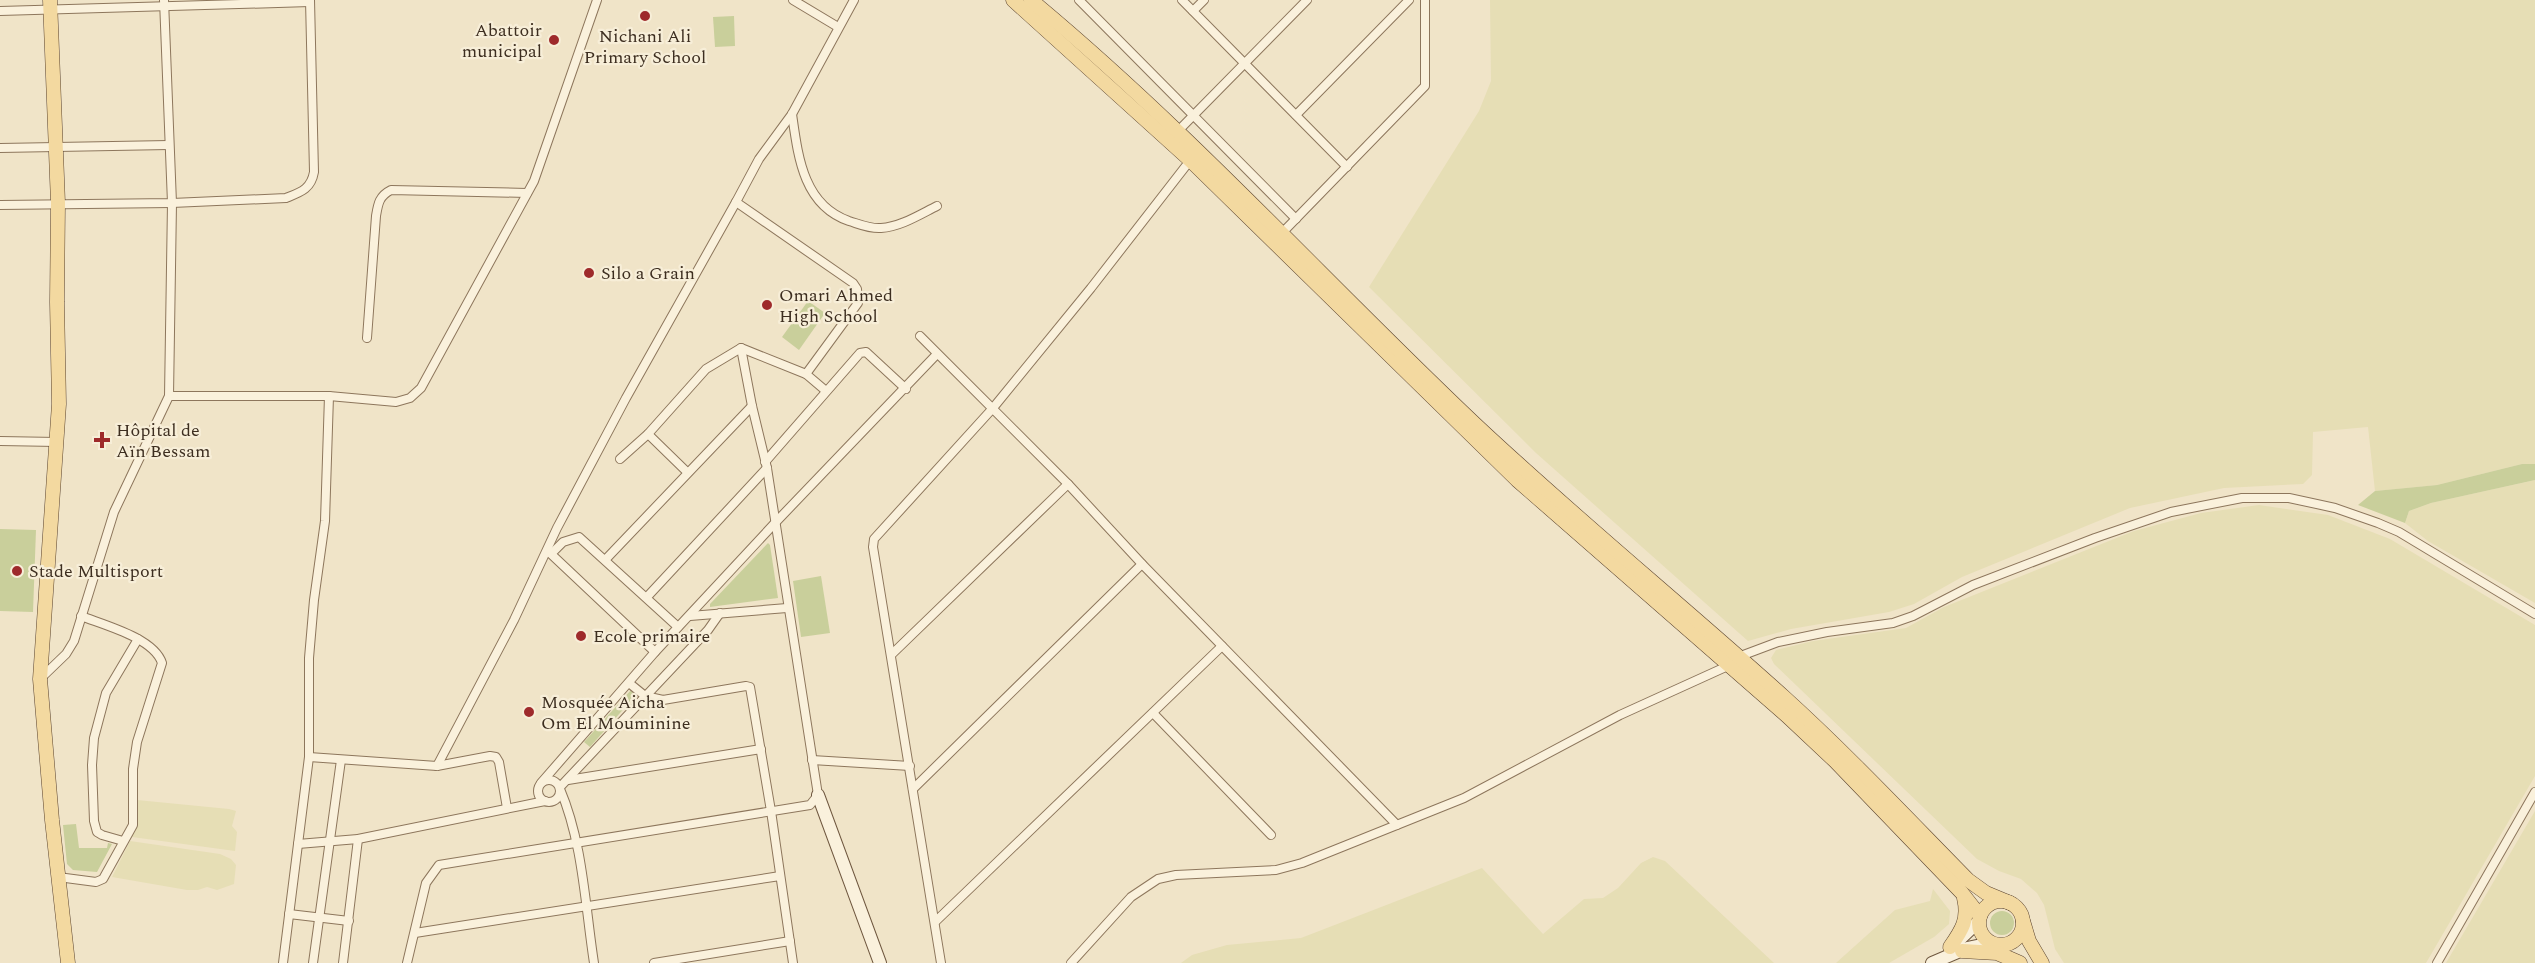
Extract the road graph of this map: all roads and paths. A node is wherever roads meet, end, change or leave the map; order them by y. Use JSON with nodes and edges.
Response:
{"nodes":[{"id":1,"x":597,"y":0,"type":"edge"},
{"id":2,"x":793,"y":0,"type":"edge"},
{"id":3,"x":854,"y":0,"type":"edge"},
{"id":4,"x":1013,"y":0,"type":"edge"},
{"id":5,"x":1079,"y":0,"type":"edge"},
{"id":6,"x":1182,"y":0,"type":"edge"},
{"id":7,"x":1204,"y":0,"type":"edge"},
{"id":8,"x":1307,"y":0,"type":"edge"},
{"id":9,"x":1409,"y":0,"type":"edge"},
{"id":10,"x":1425,"y":0,"type":"edge"},
{"id":11,"x":310,"y":1,"type":"edge"},
{"id":12,"x":164,"y":3,"type":"edge"},
{"id":13,"x":1040,"y":3,"type":"edge"},
{"id":14,"x":50,"y":4,"type":"edge"},
{"id":15,"x":0,"y":11,"type":"edge"},
{"id":16,"x":1193,"y":11,"type":"junction"},
{"id":17,"x":838,"y":27,"type":"junction"},
{"id":18,"x":1244,"y":63,"type":"junction"},
{"id":19,"x":792,"y":114,"type":"junction"},
{"id":20,"x":1193,"y":115,"type":"junction"},
{"id":21,"x":1296,"y":115,"type":"junction"},
{"id":22,"x":1178,"y":131,"type":"junction"},
{"id":23,"x":56,"y":145,"type":"junction"},
{"id":24,"x":169,"y":145,"type":"junction"},
{"id":25,"x":0,"y":148,"type":"edge"},
{"id":26,"x":1195,"y":155,"type":"junction"},
{"id":27,"x":1347,"y":167,"type":"junction"},
{"id":28,"x":527,"y":193,"type":"junction"},
{"id":29,"x":736,"y":202,"type":"junction"},
{"id":30,"x":58,"y":203,"type":"junction"},
{"id":31,"x":172,"y":203,"type":"junction"},
{"id":32,"x":0,"y":205,"type":"edge"},
{"id":33,"x":937,"y":207,"type":"dead end"},
{"id":34,"x":1296,"y":219,"type":"junction"},
{"id":35,"x":1282,"y":233,"type":"junction"},
{"id":36,"x":920,"y":336,"type":"dead end"},
{"id":37,"x":367,"y":338,"type":"dead end"},
{"id":38,"x":741,"y":348,"type":"junction"},
{"id":39,"x":937,"y":354,"type":"junction"},
{"id":40,"x":806,"y":374,"type":"junction"},
{"id":41,"x":906,"y":389,"type":"junction"},
{"id":42,"x":826,"y":391,"type":"junction"},
{"id":43,"x":169,"y":396,"type":"junction"},
{"id":44,"x":329,"y":396,"type":"junction"},
{"id":45,"x":752,"y":406,"type":"junction"},
{"id":46,"x":993,"y":408,"type":"junction"},
{"id":47,"x":648,"y":434,"type":"junction"},
{"id":48,"x":0,"y":441,"type":"edge"},
{"id":49,"x":57,"y":442,"type":"junction"},
{"id":50,"x":620,"y":459,"type":"dead end"},
{"id":51,"x":766,"y":465,"type":"junction"},
{"id":52,"x":687,"y":472,"type":"junction"},
{"id":53,"x":1068,"y":484,"type":"junction"},
{"id":54,"x":774,"y":524,"type":"junction"},
{"id":55,"x":548,"y":552,"type":"junction"},
{"id":56,"x":606,"y":559,"type":"junction"},
{"id":57,"x":1142,"y":564,"type":"junction"},
{"id":58,"x":647,"y":597,"type":"junction"},
{"id":59,"x":787,"y":608,"type":"junction"},
{"id":60,"x":720,"y":614,"type":"junction"},
{"id":61,"x":2535,"y":614,"type":"edge"},
{"id":62,"x":81,"y":616,"type":"junction"},
{"id":63,"x":690,"y":616,"type":"junction"},
{"id":64,"x":678,"y":627,"type":"junction"},
{"id":65,"x":138,"y":639,"type":"junction"},
{"id":66,"x":1222,"y":646,"type":"junction"},
{"id":67,"x":655,"y":652,"type":"junction"},
{"id":68,"x":892,"y":654,"type":"junction"},
{"id":69,"x":1734,"y":661,"type":"junction"},
{"id":70,"x":40,"y":679,"type":"junction"},
{"id":71,"x":629,"y":684,"type":"junction"},
{"id":72,"x":645,"y":696,"type":"junction"},
{"id":73,"x":1152,"y":713,"type":"junction"},
{"id":74,"x":761,"y":748,"type":"junction"},
{"id":75,"x":309,"y":757,"type":"junction"},
{"id":76,"x":341,"y":760,"type":"junction"},
{"id":77,"x":812,"y":760,"type":"junction"},
{"id":78,"x":437,"y":766,"type":"junction"},
{"id":79,"x":909,"y":766,"type":"junction"},
{"id":80,"x":568,"y":780,"type":"junction"},
{"id":81,"x":541,"y":783,"type":"junction"},
{"id":82,"x":560,"y":788,"type":"junction"},
{"id":83,"x":913,"y":789,"type":"junction"},
{"id":84,"x":2535,"y":792,"type":"edge"},
{"id":85,"x":818,"y":795,"type":"junction"},
{"id":86,"x":545,"y":801,"type":"junction"},
{"id":87,"x":507,"y":808,"type":"junction"},
{"id":88,"x":771,"y":811,"type":"junction"},
{"id":89,"x":1397,"y":825,"type":"junction"},
{"id":90,"x":1271,"y":836,"type":"dead end"},
{"id":91,"x":358,"y":839,"type":"junction"},
{"id":92,"x":123,"y":841,"type":"junction"},
{"id":93,"x":330,"y":842,"type":"junction"},
{"id":94,"x":577,"y":843,"type":"junction"},
{"id":95,"x":298,"y":844,"type":"junction"},
{"id":96,"x":780,"y":876,"type":"junction"},
{"id":97,"x":58,"y":877,"type":"junction"},
{"id":98,"x":1962,"y":892,"type":"junction"},
{"id":99,"x":2010,"y":903,"type":"junction"},
{"id":100,"x":585,"y":906,"type":"junction"},
{"id":101,"x":289,"y":914,"type":"junction"},
{"id":102,"x":318,"y":918,"type":"junction"},
{"id":103,"x":1979,"y":918,"type":"junction"},
{"id":104,"x":2022,"y":918,"type":"junction"},
{"id":105,"x":349,"y":921,"type":"junction"},
{"id":106,"x":936,"y":921,"type":"junction"},
{"id":107,"x":415,"y":933,"type":"junction"},
{"id":108,"x":790,"y":940,"type":"junction"},
{"id":109,"x":1994,"y":944,"type":"junction"},
{"id":110,"x":1956,"y":949,"type":"junction"},
{"id":111,"x":1933,"y":962,"type":"edge"},
{"id":112,"x":68,"y":963,"type":"edge"},
{"id":113,"x":283,"y":963,"type":"edge"},
{"id":114,"x":313,"y":963,"type":"edge"},
{"id":115,"x":342,"y":963,"type":"edge"},
{"id":116,"x":407,"y":963,"type":"edge"},
{"id":117,"x":594,"y":963,"type":"edge"},
{"id":118,"x":654,"y":963,"type":"edge"},
{"id":119,"x":793,"y":963,"type":"edge"},
{"id":120,"x":880,"y":963,"type":"edge"},
{"id":121,"x":941,"y":963,"type":"edge"},
{"id":122,"x":1071,"y":963,"type":"edge"},
{"id":123,"x":2021,"y":963,"type":"edge"},
{"id":124,"x":2042,"y":963,"type":"edge"},
{"id":125,"x":2437,"y":963,"type":"edge"}],
"edges":[{"from":1,"to":28,"type":"street"},
{"from":2,"to":17,"type":"street"},
{"from":3,"to":17,"type":"street"},
{"from":4,"to":26,"type":"main road"},
{"from":5,"to":20,"type":"street"},
{"from":6,"to":16,"type":"street"},
{"from":7,"to":16,"type":"street"},
{"from":8,"to":18,"type":"street"},
{"from":9,"to":21,"type":"street"},
{"from":10,"to":27,"type":"street"},
{"from":11,"to":12,"type":"street"},
{"from":11,"to":31,"type":"street"},
{"from":12,"to":14,"type":"street"},
{"from":12,"to":24,"type":"street"},
{"from":13,"to":22,"type":"main road"},
{"from":14,"to":15,"type":"street"},
{"from":14,"to":23,"type":"main road"},
{"from":16,"to":18,"type":"street"},
{"from":17,"to":19,"type":"street"},
{"from":18,"to":20,"type":"street"},
{"from":18,"to":21,"type":"street"},
{"from":19,"to":29,"type":"street"},
{"from":19,"to":33,"type":"street"},
{"from":20,"to":22,"type":"street"},
{"from":20,"to":34,"type":"street"},
{"from":21,"to":27,"type":"street"},
{"from":22,"to":26,"type":"main road"},
{"from":23,"to":24,"type":"street"},
{"from":23,"to":25,"type":"street"},
{"from":23,"to":30,"type":"main road"},
{"from":24,"to":31,"type":"street"},
{"from":26,"to":35,"type":"main road"},
{"from":26,"to":46,"type":"street"},
{"from":26,"to":69,"type":"main road"},
{"from":27,"to":34,"type":"street"},
{"from":28,"to":37,"type":"street"},
{"from":28,"to":44,"type":"street"},
{"from":29,"to":40,"type":"street"},
{"from":29,"to":55,"type":"street"},
{"from":30,"to":31,"type":"street"},
{"from":30,"to":32,"type":"street"},
{"from":30,"to":49,"type":"main road"},
{"from":31,"to":43,"type":"street"},
{"from":34,"to":35,"type":"street"},
{"from":35,"to":69,"type":"main road"},
{"from":36,"to":39,"type":"street"},
{"from":38,"to":40,"type":"street"},
{"from":38,"to":45,"type":"street"},
{"from":38,"to":47,"type":"street"},
{"from":39,"to":41,"type":"street"},
{"from":39,"to":46,"type":"street"},
{"from":40,"to":42,"type":"street"},
{"from":41,"to":42,"type":"street"},
{"from":41,"to":54,"type":"street"},
{"from":42,"to":51,"type":"street"},
{"from":43,"to":44,"type":"street"},
{"from":43,"to":62,"type":"street"},
{"from":44,"to":75,"type":"street"},
{"from":45,"to":51,"type":"street"},
{"from":45,"to":52,"type":"street"},
{"from":46,"to":53,"type":"street"},
{"from":46,"to":68,"type":"street"},
{"from":47,"to":50,"type":"street"},
{"from":47,"to":52,"type":"street"},
{"from":48,"to":49,"type":"street"},
{"from":49,"to":70,"type":"main road"},
{"from":51,"to":54,"type":"street"},
{"from":51,"to":58,"type":"street"},
{"from":52,"to":56,"type":"street"},
{"from":53,"to":57,"type":"street"},
{"from":53,"to":68,"type":"street"},
{"from":54,"to":59,"type":"street"},
{"from":54,"to":63,"type":"street"},
{"from":55,"to":56,"type":"street"},
{"from":55,"to":67,"type":"street"},
{"from":55,"to":78,"type":"street"},
{"from":56,"to":58,"type":"street"},
{"from":57,"to":66,"type":"street"},
{"from":57,"to":83,"type":"street"},
{"from":58,"to":64,"type":"street"},
{"from":59,"to":60,"type":"street"},
{"from":59,"to":77,"type":"street"},
{"from":60,"to":63,"type":"street"},
{"from":60,"to":72,"type":"street"},
{"from":61,"to":69,"type":"street"},
{"from":62,"to":65,"type":"street"},
{"from":62,"to":70,"type":"street"},
{"from":63,"to":64,"type":"street"},
{"from":64,"to":67,"type":"street"},
{"from":65,"to":92,"type":"street"},
{"from":65,"to":92,"type":"street"},
{"from":66,"to":73,"type":"street"},
{"from":66,"to":89,"type":"street"},
{"from":67,"to":71,"type":"street"},
{"from":68,"to":79,"type":"street"},
{"from":69,"to":89,"type":"street"},
{"from":69,"to":98,"type":"main road"},
{"from":69,"to":99,"type":"main road"},
{"from":70,"to":97,"type":"main road"},
{"from":71,"to":72,"type":"street"},
{"from":71,"to":81,"type":"street"},
{"from":72,"to":74,"type":"street"},
{"from":72,"to":80,"type":"street"},
{"from":73,"to":90,"type":"street"},
{"from":73,"to":106,"type":"street"},
{"from":74,"to":80,"type":"street"},
{"from":74,"to":88,"type":"street"},
{"from":75,"to":76,"type":"street"},
{"from":75,"to":95,"type":"street"},
{"from":76,"to":78,"type":"street"},
{"from":76,"to":93,"type":"street"},
{"from":77,"to":79,"type":"street"},
{"from":77,"to":85,"type":"street"},
{"from":78,"to":87,"type":"street"},
{"from":79,"to":83,"type":"street"},
{"from":80,"to":82,"type":"street"},
{"from":81,"to":82,"type":"street"},
{"from":81,"to":86,"type":"street"},
{"from":82,"to":86,"type":"street"},
{"from":82,"to":94,"type":"street"},
{"from":83,"to":106,"type":"street"},
{"from":84,"to":125,"type":"street"},
{"from":85,"to":88,"type":"street"},
{"from":85,"to":120,"type":"main road"},
{"from":86,"to":87,"type":"street"},
{"from":87,"to":91,"type":"street"},
{"from":88,"to":94,"type":"street"},
{"from":88,"to":96,"type":"street"},
{"from":89,"to":122,"type":"street"},
{"from":91,"to":93,"type":"street"},
{"from":91,"to":105,"type":"street"},
{"from":92,"to":97,"type":"street"},
{"from":93,"to":95,"type":"street"},
{"from":93,"to":102,"type":"street"},
{"from":94,"to":100,"type":"street"},
{"from":94,"to":107,"type":"street"},
{"from":95,"to":101,"type":"street"},
{"from":96,"to":100,"type":"street"},
{"from":96,"to":108,"type":"street"},
{"from":97,"to":112,"type":"main road"},
{"from":98,"to":103,"type":"main road"},
{"from":98,"to":110,"type":"main road"},
{"from":99,"to":103,"type":"main road"},
{"from":99,"to":104,"type":"main road"},
{"from":100,"to":107,"type":"street"},
{"from":100,"to":117,"type":"street"},
{"from":101,"to":102,"type":"street"},
{"from":101,"to":113,"type":"street"},
{"from":102,"to":105,"type":"street"},
{"from":102,"to":114,"type":"street"},
{"from":103,"to":109,"type":"main road"},
{"from":103,"to":110,"type":"main road"},
{"from":104,"to":109,"type":"main road"},
{"from":104,"to":124,"type":"main road"},
{"from":105,"to":115,"type":"street"},
{"from":106,"to":121,"type":"street"},
{"from":107,"to":116,"type":"street"},
{"from":108,"to":118,"type":"street"},
{"from":108,"to":119,"type":"street"},
{"from":109,"to":110,"type":"main road"},
{"from":109,"to":123,"type":"main road"},
{"from":110,"to":111,"type":"main road"},
{"from":110,"to":123,"type":"main road"}]}
